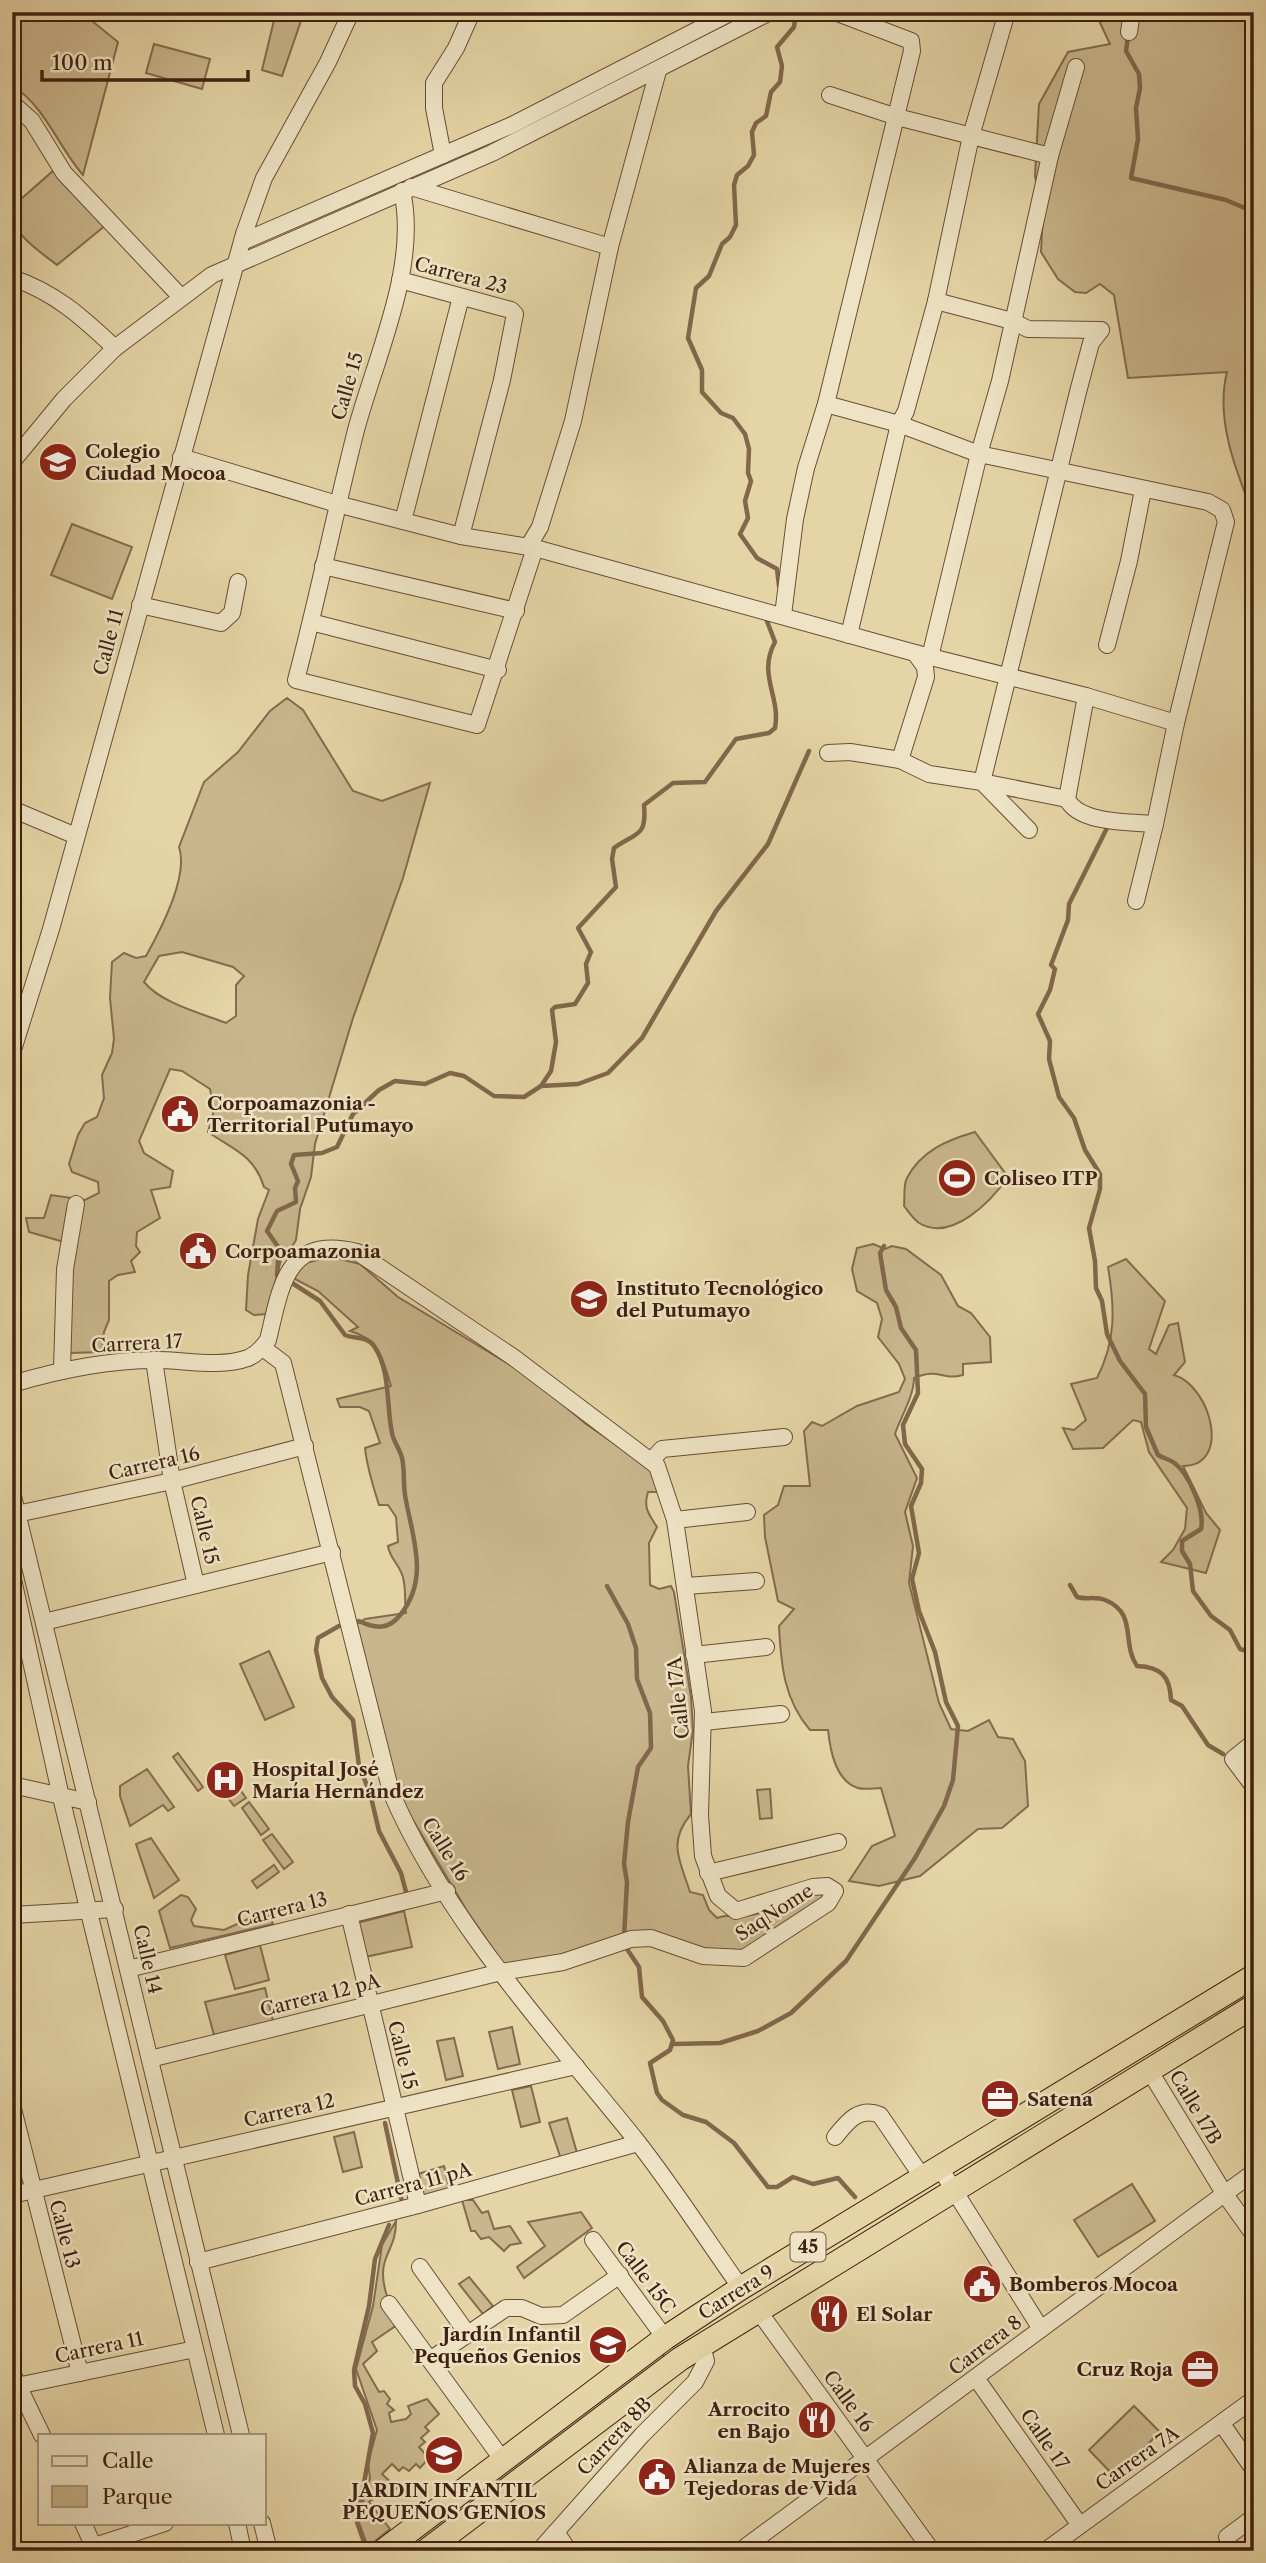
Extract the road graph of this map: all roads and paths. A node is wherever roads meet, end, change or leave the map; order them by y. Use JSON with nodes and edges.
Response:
{"nodes":[{"id":1,"x":351,"y":12,"type":"edge"},
{"id":2,"x":472,"y":12,"type":"edge"},
{"id":3,"x":732,"y":12,"type":"edge"},
{"id":4,"x":770,"y":12,"type":"edge"},
{"id":5,"x":835,"y":12,"type":"edge"},
{"id":6,"x":1007,"y":12,"type":"edge"},
{"id":7,"x":1132,"y":12,"type":"edge"},
{"id":8,"x":1129,"y":32,"type":"dead end"},
{"id":9,"x":1076,"y":67,"type":"dead end"},
{"id":10,"x":658,"y":71,"type":"junction"},
{"id":11,"x":830,"y":95,"type":"dead end"},
{"id":12,"x":12,"y":103,"type":"edge"},
{"id":13,"x":897,"y":117,"type":"junction"},
{"id":14,"x":971,"y":136,"type":"junction"},
{"id":15,"x":443,"y":155,"type":"junction"},
{"id":16,"x":1050,"y":156,"type":"junction"},
{"id":17,"x":406,"y":189,"type":"junction"},
{"id":18,"x":305,"y":217,"type":"junction"},
{"id":19,"x":308,"y":234,"type":"junction"},
{"id":20,"x":242,"y":242,"type":"junction"},
{"id":21,"x":610,"y":247,"type":"junction"},
{"id":22,"x":236,"y":264,"type":"junction"},
{"id":23,"x":12,"y":278,"type":"edge"},
{"id":24,"x":400,"y":280,"type":"junction"},
{"id":25,"x":180,"y":296,"type":"junction"},
{"id":26,"x":461,"y":297,"type":"junction"},
{"id":27,"x":936,"y":301,"type":"junction"},
{"id":28,"x":1013,"y":321,"type":"junction"},
{"id":29,"x":115,"y":348,"type":"junction"},
{"id":30,"x":826,"y":404,"type":"junction"},
{"id":31,"x":899,"y":424,"type":"junction"},
{"id":32,"x":979,"y":454,"type":"junction"},
{"id":33,"x":181,"y":457,"type":"junction"},
{"id":34,"x":12,"y":462,"type":"edge"},
{"id":35,"x":1059,"y":470,"type":"junction"},
{"id":36,"x":1143,"y":490,"type":"junction"},
{"id":37,"x":337,"y":504,"type":"junction"},
{"id":38,"x":403,"y":521,"type":"junction"},
{"id":39,"x":461,"y":536,"type":"junction"},
{"id":40,"x":532,"y":548,"type":"junction"},
{"id":41,"x":323,"y":566,"type":"junction"},
{"id":42,"x":238,"y":582,"type":"dead end"},
{"id":43,"x":140,"y":605,"type":"junction"},
{"id":44,"x":516,"y":611,"type":"junction"},
{"id":45,"x":771,"y":612,"type":"junction"},
{"id":46,"x":311,"y":622,"type":"junction"},
{"id":47,"x":849,"y":635,"type":"junction"},
{"id":48,"x":1107,"y":645,"type":"dead end"},
{"id":49,"x":923,"y":655,"type":"junction"},
{"id":50,"x":498,"y":670,"type":"junction"},
{"id":51,"x":1007,"y":677,"type":"junction"},
{"id":52,"x":1086,"y":696,"type":"junction"},
{"id":53,"x":1176,"y":723,"type":"junction"},
{"id":54,"x":828,"y":753,"type":"dead end"},
{"id":55,"x":900,"y":760,"type":"junction"},
{"id":56,"x":982,"y":782,"type":"junction"},
{"id":57,"x":1067,"y":799,"type":"junction"},
{"id":58,"x":12,"y":809,"type":"edge"},
{"id":59,"x":1155,"y":824,"type":"junction"},
{"id":60,"x":1029,"y":830,"type":"dead end"},
{"id":61,"x":76,"y":836,"type":"junction"},
{"id":62,"x":1136,"y":901,"type":"dead end"},
{"id":63,"x":12,"y":1053,"type":"edge"},
{"id":64,"x":76,"y":1204,"type":"dead end"},
{"id":65,"x":263,"y":1348,"type":"junction"},
{"id":66,"x":154,"y":1360,"type":"junction"},
{"id":67,"x":62,"y":1369,"type":"junction"},
{"id":68,"x":12,"y":1384,"type":"edge"},
{"id":69,"x":783,"y":1437,"type":"dead end"},
{"id":70,"x":305,"y":1447,"type":"junction"},
{"id":71,"x":652,"y":1460,"type":"junction"},
{"id":72,"x":172,"y":1482,"type":"junction"},
{"id":73,"x":12,"y":1492,"type":"edge"},
{"id":74,"x":747,"y":1512,"type":"dead end"},
{"id":75,"x":15,"y":1515,"type":"edge"},
{"id":76,"x":675,"y":1520,"type":"junction"},
{"id":77,"x":332,"y":1552,"type":"junction"},
{"id":78,"x":12,"y":1575,"type":"edge"},
{"id":79,"x":756,"y":1581,"type":"dead end"},
{"id":80,"x":196,"y":1585,"type":"junction"},
{"id":81,"x":686,"y":1587,"type":"junction"},
{"id":82,"x":44,"y":1622,"type":"junction"},
{"id":83,"x":766,"y":1647,"type":"dead end"},
{"id":84,"x":694,"y":1655,"type":"junction"},
{"id":85,"x":782,"y":1714,"type":"dead end"},
{"id":86,"x":704,"y":1723,"type":"junction"},
{"id":87,"x":1254,"y":1742,"type":"edge"},
{"id":88,"x":12,"y":1784,"type":"edge"},
{"id":89,"x":1254,"y":1787,"type":"edge"},
{"id":90,"x":61,"y":1797,"type":"junction"},
{"id":91,"x":89,"y":1802,"type":"junction"},
{"id":92,"x":838,"y":1842,"type":"dead end"},
{"id":93,"x":708,"y":1873,"type":"junction"},
{"id":94,"x":447,"y":1891,"type":"junction"},
{"id":95,"x":115,"y":1909,"type":"junction"},
{"id":96,"x":89,"y":1912,"type":"junction"},
{"id":97,"x":349,"y":1914,"type":"junction"},
{"id":98,"x":12,"y":1915,"type":"edge"},
{"id":99,"x":128,"y":1969,"type":"junction"},
{"id":100,"x":501,"y":1972,"type":"junction"},
{"id":101,"x":1247,"y":1980,"type":"edge"},
{"id":102,"x":369,"y":2004,"type":"junction"},
{"id":103,"x":1254,"y":2005,"type":"edge"},
{"id":104,"x":150,"y":2059,"type":"junction"},
{"id":105,"x":576,"y":2066,"type":"junction"},
{"id":106,"x":1149,"y":2070,"type":"junction"},
{"id":107,"x":12,"y":2105,"type":"edge"},
{"id":108,"x":394,"y":2108,"type":"junction"},
{"id":109,"x":835,"y":2137,"type":"dead end"},
{"id":110,"x":638,"y":2143,"type":"junction"},
{"id":111,"x":173,"y":2159,"type":"junction"},
{"id":112,"x":149,"y":2164,"type":"junction"},
{"id":113,"x":1254,"y":2172,"type":"edge"},
{"id":114,"x":932,"y":2173,"type":"junction"},
{"id":115,"x":955,"y":2190,"type":"junction"},
{"id":116,"x":32,"y":2192,"type":"junction"},
{"id":117,"x":1224,"y":2193,"type":"junction"},
{"id":118,"x":12,"y":2195,"type":"edge"},
{"id":119,"x":418,"y":2205,"type":"junction"},
{"id":120,"x":1254,"y":2235,"type":"edge"},
{"id":121,"x":593,"y":2240,"type":"dead end"},
{"id":122,"x":198,"y":2262,"type":"junction"},
{"id":123,"x":420,"y":2267,"type":"dead end"},
{"id":124,"x":620,"y":2275,"type":"junction"},
{"id":125,"x":741,"y":2288,"type":"junction"},
{"id":126,"x":389,"y":2304,"type":"dead end"},
{"id":127,"x":757,"y":2309,"type":"junction"},
{"id":128,"x":1041,"y":2329,"type":"junction"},
{"id":129,"x":467,"y":2333,"type":"junction"},
{"id":130,"x":665,"y":2338,"type":"junction"},
{"id":131,"x":702,"y":2345,"type":"junction"},
{"id":132,"x":195,"y":2349,"type":"junction"},
{"id":133,"x":430,"y":2360,"type":"junction"},
{"id":134,"x":80,"y":2373,"type":"junction"},
{"id":135,"x":976,"y":2378,"type":"junction"},
{"id":136,"x":15,"y":2382,"type":"edge"},
{"id":137,"x":1254,"y":2399,"type":"edge"},
{"id":138,"x":1222,"y":2424,"type":"junction"},
{"id":139,"x":41,"y":2434,"type":"edge"},
{"id":140,"x":216,"y":2434,"type":"edge"},
{"id":141,"x":241,"y":2434,"type":"edge"},
{"id":142,"x":502,"y":2459,"type":"junction"},
{"id":143,"x":864,"y":2459,"type":"junction"},
{"id":144,"x":1254,"y":2470,"type":"edge"},
{"id":145,"x":1254,"y":2517,"type":"edge"},
{"id":146,"x":83,"y":2524,"type":"edge"},
{"id":147,"x":162,"y":2524,"type":"edge"},
{"id":148,"x":237,"y":2524,"type":"edge"},
{"id":149,"x":262,"y":2524,"type":"edge"},
{"id":150,"x":1079,"y":2524,"type":"junction"},
{"id":151,"x":556,"y":2532,"type":"junction"},
{"id":152,"x":1227,"y":2537,"type":"dead end"},
{"id":153,"x":86,"y":2548,"type":"edge"},
{"id":154,"x":243,"y":2551,"type":"edge"},
{"id":155,"x":269,"y":2551,"type":"edge"},
{"id":156,"x":383,"y":2551,"type":"edge"},
{"id":157,"x":426,"y":2551,"type":"edge"},
{"id":158,"x":539,"y":2551,"type":"edge"},
{"id":159,"x":569,"y":2551,"type":"edge"},
{"id":160,"x":740,"y":2551,"type":"edge"},
{"id":161,"x":932,"y":2551,"type":"edge"},
{"id":162,"x":1045,"y":2551,"type":"edge"}],
"edges":[{"from":1,"to":20,"type":"street","name":"Calle 11"},
{"from":2,"to":15,"type":"street"},
{"from":3,"to":15,"type":"street"},
{"from":4,"to":10,"type":"street"},
{"from":5,"to":13,"type":"street"},
{"from":6,"to":14,"type":"street"},
{"from":7,"to":8,"type":"street"},
{"from":9,"to":16,"type":"street"},
{"from":10,"to":17,"type":"street"},
{"from":10,"to":21,"type":"street"},
{"from":11,"to":13,"type":"street"},
{"from":12,"to":25,"type":"street"},
{"from":13,"to":14,"type":"street"},
{"from":13,"to":30,"type":"street"},
{"from":14,"to":16,"type":"street"},
{"from":14,"to":27,"type":"street"},
{"from":15,"to":18,"type":"street"},
{"from":16,"to":28,"type":"street"},
{"from":17,"to":19,"type":"street"},
{"from":17,"to":21,"type":"street"},
{"from":17,"to":24,"type":"street","name":"Calle 15"},
{"from":18,"to":19,"type":"street"},
{"from":18,"to":20,"type":"street"},
{"from":19,"to":22,"type":"street"},
{"from":20,"to":22,"type":"street","name":"Calle 11"},
{"from":21,"to":40,"type":"street"},
{"from":22,"to":25,"type":"street"},
{"from":22,"to":33,"type":"street","name":"Calle 11"},
{"from":23,"to":29,"type":"street"},
{"from":24,"to":26,"type":"street","name":"Carrera 23"},
{"from":24,"to":37,"type":"street","name":"Calle 15"},
{"from":25,"to":29,"type":"street"},
{"from":26,"to":38,"type":"street"},
{"from":26,"to":39,"type":"street","name":"Carrera 23"},
{"from":27,"to":28,"type":"street"},
{"from":27,"to":31,"type":"street"},
{"from":28,"to":32,"type":"street"},
{"from":28,"to":35,"type":"street"},
{"from":29,"to":34,"type":"street"},
{"from":30,"to":31,"type":"street"},
{"from":30,"to":45,"type":"street"},
{"from":31,"to":32,"type":"street"},
{"from":31,"to":47,"type":"street"},
{"from":32,"to":35,"type":"street"},
{"from":32,"to":49,"type":"street"},
{"from":33,"to":37,"type":"street"},
{"from":33,"to":43,"type":"street","name":"Calle 11"},
{"from":35,"to":36,"type":"street"},
{"from":35,"to":51,"type":"street"},
{"from":36,"to":48,"type":"street"},
{"from":36,"to":53,"type":"street"},
{"from":37,"to":38,"type":"street"},
{"from":37,"to":41,"type":"street","name":"Calle 15"},
{"from":38,"to":39,"type":"street"},
{"from":39,"to":40,"type":"street"},
{"from":40,"to":44,"type":"street"},
{"from":40,"to":45,"type":"street"},
{"from":41,"to":44,"type":"street"},
{"from":41,"to":46,"type":"street","name":"Calle 15"},
{"from":42,"to":43,"type":"street"},
{"from":43,"to":61,"type":"street","name":"Calle 11"},
{"from":44,"to":50,"type":"street"},
{"from":45,"to":47,"type":"street"},
{"from":46,"to":50,"type":"street"},
{"from":46,"to":50,"type":"street","name":"Calle 15"},
{"from":47,"to":49,"type":"street"},
{"from":49,"to":51,"type":"street"},
{"from":49,"to":55,"type":"street"},
{"from":51,"to":52,"type":"street"},
{"from":51,"to":56,"type":"street"},
{"from":52,"to":53,"type":"street"},
{"from":52,"to":57,"type":"street"},
{"from":53,"to":59,"type":"street"},
{"from":54,"to":55,"type":"street"},
{"from":55,"to":56,"type":"street"},
{"from":56,"to":57,"type":"street"},
{"from":56,"to":60,"type":"street"},
{"from":57,"to":59,"type":"street"},
{"from":58,"to":61,"type":"street"},
{"from":59,"to":62,"type":"street"},
{"from":61,"to":63,"type":"street","name":"Calle 11"},
{"from":64,"to":67,"type":"street"},
{"from":65,"to":66,"type":"street","name":"Carrera 17"},
{"from":65,"to":70,"type":"street","name":"Calle 16"},
{"from":65,"to":71,"type":"street"},
{"from":66,"to":67,"type":"street","name":"Carrera 17"},
{"from":66,"to":72,"type":"street","name":"Calle 15"},
{"from":67,"to":68,"type":"street","name":"Carrera 17"},
{"from":69,"to":71,"type":"street"},
{"from":70,"to":72,"type":"street","name":"Carrera 16"},
{"from":70,"to":77,"type":"street","name":"Calle 16"},
{"from":71,"to":76,"type":"street","name":"Calle 17A"},
{"from":72,"to":75,"type":"street","name":"Carrera 16"},
{"from":72,"to":80,"type":"street","name":"Calle 15"},
{"from":73,"to":75,"type":"street","name":"Calle 14"},
{"from":74,"to":76,"type":"street"},
{"from":75,"to":82,"type":"street","name":"Calle 14"},
{"from":76,"to":81,"type":"street","name":"Calle 17A"},
{"from":77,"to":80,"type":"street"},
{"from":77,"to":94,"type":"street","name":"Calle 16"},
{"from":78,"to":90,"type":"street"},
{"from":79,"to":81,"type":"street"},
{"from":80,"to":82,"type":"street"},
{"from":81,"to":84,"type":"street","name":"Calle 17A"},
{"from":82,"to":91,"type":"street","name":"Calle 14"},
{"from":83,"to":84,"type":"street"},
{"from":84,"to":86,"type":"street","name":"Calle 17A"},
{"from":85,"to":86,"type":"street"},
{"from":86,"to":93,"type":"street","name":"Calle 17A"},
{"from":87,"to":89,"type":"street"},
{"from":88,"to":90,"type":"street"},
{"from":90,"to":91,"type":"street"},
{"from":90,"to":96,"type":"street"},
{"from":91,"to":95,"type":"street","name":"Calle 14"},
{"from":92,"to":93,"type":"street"},
{"from":93,"to":100,"type":"street","name":"SaqNome"},
{"from":94,"to":97,"type":"street","name":"Carrera 13"},
{"from":94,"to":100,"type":"street","name":"Calle 16"},
{"from":95,"to":96,"type":"street"},
{"from":95,"to":99,"type":"street","name":"Calle 14"},
{"from":96,"to":98,"type":"street"},
{"from":96,"to":112,"type":"street"},
{"from":97,"to":99,"type":"street","name":"Carrera 13"},
{"from":97,"to":102,"type":"street","name":"Calle 15"},
{"from":99,"to":104,"type":"street","name":"Calle 14"},
{"from":100,"to":102,"type":"street","name":"Carrera 12 pA"},
{"from":100,"to":105,"type":"street","name":"Calle 16"},
{"from":101,"to":103,"type":"street"},
{"from":101,"to":114,"type":"highway","name":"Carrera 9","number":"45"},
{"from":102,"to":104,"type":"street","name":"Carrera 12 pA"},
{"from":102,"to":108,"type":"street","name":"Calle 15"},
{"from":103,"to":106,"type":"highway","name":"Carrera 9","number":"45"},
{"from":104,"to":111,"type":"street","name":"Calle 14"},
{"from":105,"to":108,"type":"street","name":"Carrera 12"},
{"from":105,"to":110,"type":"street","name":"Calle 16"},
{"from":106,"to":115,"type":"highway","name":"Carrera 9","number":"45"},
{"from":106,"to":117,"type":"street","name":"Calle 17B"},
{"from":107,"to":116,"type":"street","name":"Calle 13"},
{"from":108,"to":111,"type":"street","name":"Carrera 12"},
{"from":108,"to":119,"type":"street","name":"Calle 15"},
{"from":109,"to":114,"type":"street"},
{"from":110,"to":119,"type":"street","name":"Carrera 11 pA"},
{"from":110,"to":125,"type":"street","name":"Calle 16"},
{"from":111,"to":112,"type":"street","name":"Carrera 12"},
{"from":111,"to":122,"type":"street","name":"Calle 14"},
{"from":112,"to":116,"type":"street","name":"Carrera 12"},
{"from":112,"to":132,"type":"street"},
{"from":113,"to":117,"type":"street","name":"Carrera 8"},
{"from":114,"to":115,"type":"street"},
{"from":114,"to":125,"type":"highway","name":"Carrera 9","number":"45"},
{"from":115,"to":127,"type":"highway","name":"Carrera 9","number":"45"},
{"from":115,"to":128,"type":"street"},
{"from":116,"to":118,"type":"street","name":"Carrera 12"},
{"from":116,"to":134,"type":"street","name":"Calle 13"},
{"from":117,"to":120,"type":"street","name":"Calle 17B"},
{"from":117,"to":128,"type":"street","name":"Carrera 8"},
{"from":119,"to":122,"type":"street","name":"Carrera 11 pA"},
{"from":121,"to":124,"type":"street","name":"Calle 15C"},
{"from":122,"to":141,"type":"street","name":"Calle 14"},
{"from":123,"to":129,"type":"street"},
{"from":124,"to":129,"type":"street"},
{"from":124,"to":130,"type":"street","name":"Calle 15C"},
{"from":125,"to":130,"type":"highway","name":"Carrera 9","number":"45"},
{"from":126,"to":133,"type":"street"},
{"from":127,"to":131,"type":"highway","name":"Carrera 9","number":"45"},
{"from":127,"to":143,"type":"street","name":"Calle 16"},
{"from":128,"to":135,"type":"street","name":"Carrera 8"},
{"from":129,"to":133,"type":"street"},
{"from":130,"to":142,"type":"highway","name":"Carrera 9","number":"45"},
{"from":131,"to":151,"type":"street","name":"Carrera 8B"},
{"from":131,"to":157,"type":"highway","name":"Carrera 9","number":"45"},
{"from":132,"to":134,"type":"street","name":"Carrera 11"},
{"from":132,"to":140,"type":"street"},
{"from":133,"to":142,"type":"street"},
{"from":134,"to":136,"type":"street","name":"Carrera 11"},
{"from":135,"to":143,"type":"street","name":"Carrera 8"},
{"from":135,"to":150,"type":"street","name":"Calle 17"},
{"from":136,"to":139,"type":"street"},
{"from":137,"to":138,"type":"street","name":"Carrera 7A"},
{"from":138,"to":144,"type":"street"},
{"from":138,"to":150,"type":"street","name":"Carrera 7A"},
{"from":142,"to":156,"type":"highway","name":"Carrera 9","number":"45"},
{"from":143,"to":160,"type":"street","name":"Carrera 8"},
{"from":143,"to":161,"type":"street","name":"Calle 16"},
{"from":145,"to":152,"type":"street"},
{"from":146,"to":153,"type":"street"},
{"from":147,"to":153,"type":"street"},
{"from":148,"to":154,"type":"street"},
{"from":149,"to":155,"type":"street"},
{"from":150,"to":162,"type":"street","name":"Carrera 7A"},
{"from":151,"to":158,"type":"street","name":"Carrera 8B"},
{"from":151,"to":159,"type":"street"}]}
